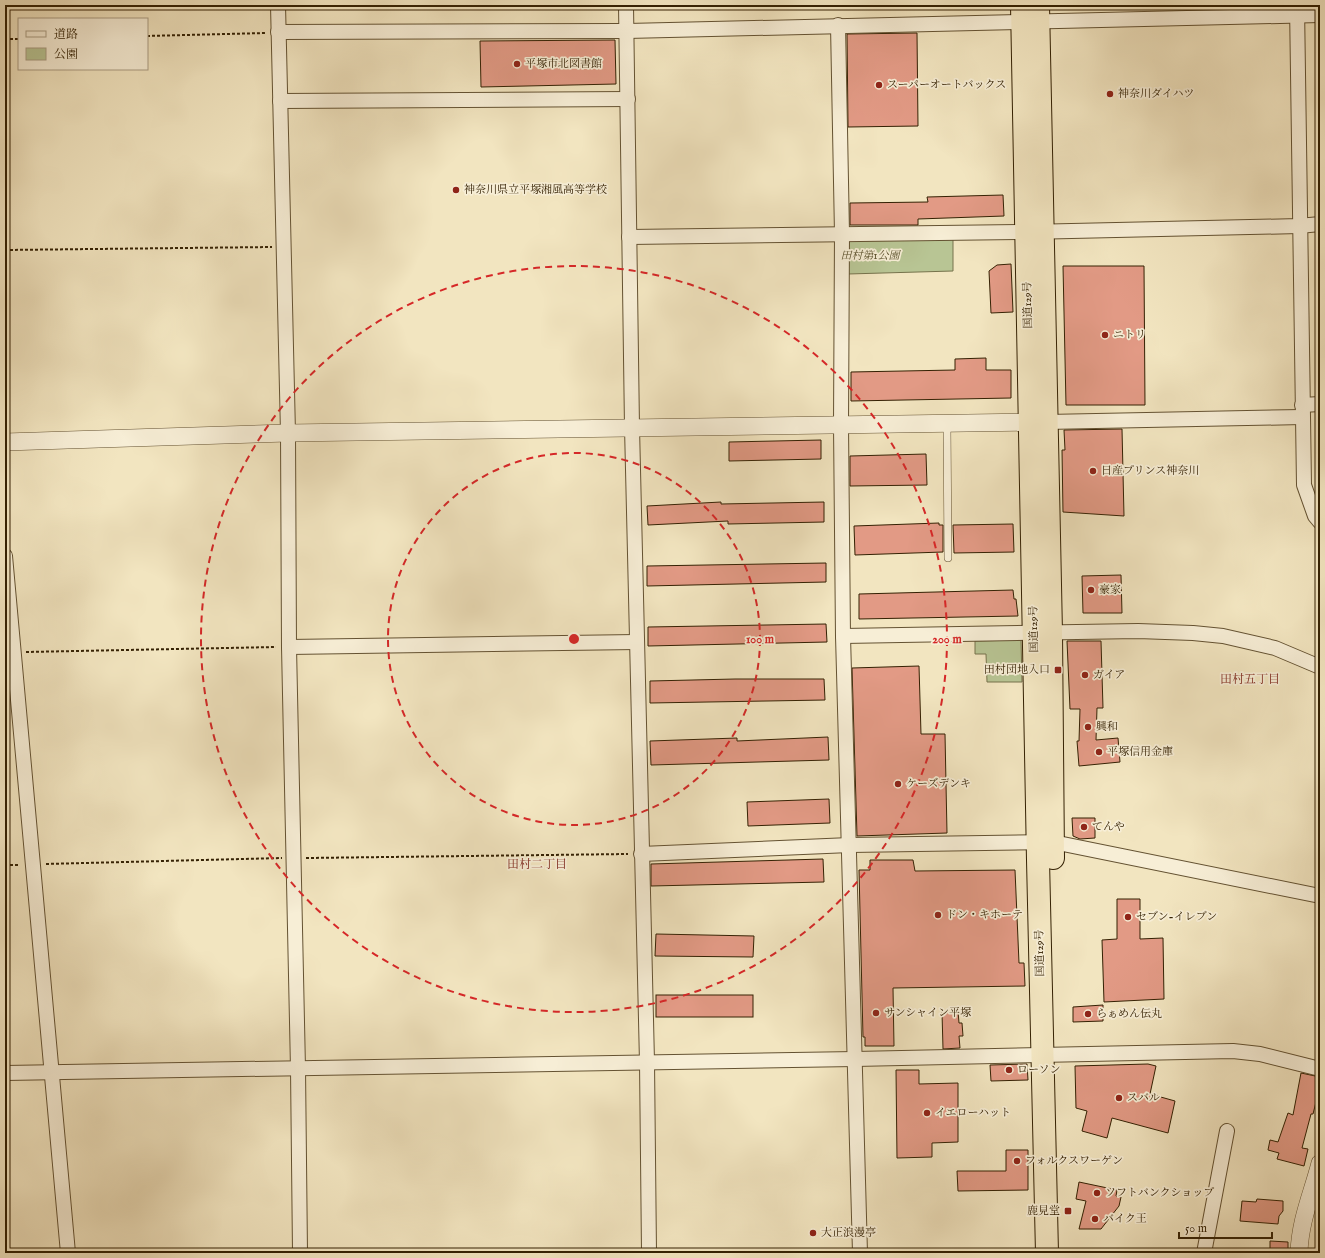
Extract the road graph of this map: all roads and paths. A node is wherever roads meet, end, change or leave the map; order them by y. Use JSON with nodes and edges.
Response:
{"nodes":[{"id":1,"x":278,"y":5,"type":"edge"},
{"id":2,"x":626,"y":5,"type":"edge"},
{"id":3,"x":1297,"y":11,"type":"edge"},
{"id":4,"x":1030,"y":13,"type":"edge"},
{"id":5,"x":1320,"y":16,"type":"edge"},
{"id":6,"x":838,"y":25,"type":"junction"},
{"id":7,"x":627,"y":30,"type":"junction"},
{"id":8,"x":278,"y":32,"type":"junction"},
{"id":9,"x":148,"y":36,"type":"edge"},
{"id":10,"x":5,"y":39,"type":"edge"},
{"id":11,"x":18,"y":39,"type":"edge"},
{"id":12,"x":628,"y":99,"type":"junction"},
{"id":13,"x":280,"y":101,"type":"junction"},
{"id":14,"x":1320,"y":224,"type":"edge"},
{"id":15,"x":1299,"y":226,"type":"junction"},
{"id":16,"x":1034,"y":231,"type":"junction"},
{"id":17,"x":842,"y":234,"type":"junction"},
{"id":18,"x":629,"y":237,"type":"junction"},
{"id":19,"x":284,"y":247,"type":"junction"},
{"id":20,"x":5,"y":250,"type":"edge"},
{"id":21,"x":1320,"y":404,"type":"edge"},
{"id":22,"x":1302,"y":411,"type":"junction"},
{"id":23,"x":1038,"y":422,"type":"junction"},
{"id":24,"x":947,"y":423,"type":"junction"},
{"id":25,"x":842,"y":425,"type":"junction"},
{"id":26,"x":632,"y":427,"type":"junction"},
{"id":27,"x":288,"y":433,"type":"junction"},
{"id":28,"x":5,"y":442,"type":"edge"},
{"id":29,"x":1320,"y":522,"type":"edge"},
{"id":30,"x":5,"y":556,"type":"edge"},
{"id":31,"x":948,"y":558,"type":"dead end"},
{"id":32,"x":1043,"y":633,"type":"junction"},
{"id":33,"x":843,"y":636,"type":"junction"},
{"id":34,"x":636,"y":642,"type":"junction"},
{"id":35,"x":289,"y":647,"type":"junction"},
{"id":36,"x":13,"y":653,"type":"junction"},
{"id":37,"x":1320,"y":667,"type":"edge"},
{"id":38,"x":1045,"y":842,"type":"junction"},
{"id":39,"x":850,"y":845,"type":"junction"},
{"id":40,"x":641,"y":854,"type":"junction"},
{"id":41,"x":294,"y":858,"type":"junction"},
{"id":42,"x":32,"y":864,"type":"junction"},
{"id":43,"x":5,"y":865,"type":"edge"},
{"id":44,"x":1320,"y":896,"type":"edge"},
{"id":45,"x":1050,"y":1056,"type":"junction"},
{"id":46,"x":855,"y":1059,"type":"junction"},
{"id":47,"x":647,"y":1062,"type":"junction"},
{"id":48,"x":298,"y":1069,"type":"junction"},
{"id":49,"x":1320,"y":1069,"type":"edge"},
{"id":50,"x":51,"y":1072,"type":"junction"},
{"id":51,"x":5,"y":1073,"type":"edge"},
{"id":52,"x":1227,"y":1131,"type":"dead end"},
{"id":53,"x":1319,"y":1171,"type":"edge"},
{"id":54,"x":68,"y":1253,"type":"edge"},
{"id":55,"x":300,"y":1253,"type":"edge"},
{"id":56,"x":649,"y":1253,"type":"edge"},
{"id":57,"x":860,"y":1253,"type":"edge"},
{"id":58,"x":1047,"y":1253,"type":"edge"},
{"id":59,"x":1062,"y":1253,"type":"edge"},
{"id":60,"x":1204,"y":1253,"type":"edge"},
{"id":61,"x":1299,"y":1253,"type":"edge"}],
"edges":[{"from":1,"to":8,"type":"street"},
{"from":2,"to":7,"type":"street"},
{"from":3,"to":4,"type":"street"},
{"from":3,"to":5,"type":"street"},
{"from":3,"to":15,"type":"street"},
{"from":4,"to":6,"type":"street"},
{"from":4,"to":16,"type":"highway","name":"国道129号"},
{"from":6,"to":7,"type":"street"},
{"from":6,"to":17,"type":"street"},
{"from":7,"to":8,"type":"street"},
{"from":7,"to":12,"type":"street"},
{"from":8,"to":9,"type":"path"},
{"from":8,"to":13,"type":"street"},
{"from":10,"to":11,"type":"path"},
{"from":12,"to":13,"type":"street"},
{"from":12,"to":18,"type":"street"},
{"from":13,"to":19,"type":"street"},
{"from":14,"to":15,"type":"street"},
{"from":15,"to":16,"type":"street"},
{"from":15,"to":22,"type":"street"},
{"from":16,"to":17,"type":"street"},
{"from":16,"to":23,"type":"highway","name":"国道129号"},
{"from":17,"to":18,"type":"street"},
{"from":17,"to":25,"type":"street"},
{"from":18,"to":26,"type":"street"},
{"from":19,"to":20,"type":"path"},
{"from":19,"to":27,"type":"street"},
{"from":21,"to":22,"type":"street"},
{"from":22,"to":23,"type":"street"},
{"from":22,"to":29,"type":"street"},
{"from":23,"to":24,"type":"street"},
{"from":23,"to":32,"type":"highway","name":"国道129号"},
{"from":24,"to":25,"type":"street"},
{"from":24,"to":31,"type":"lane"},
{"from":25,"to":26,"type":"street"},
{"from":25,"to":33,"type":"street"},
{"from":26,"to":27,"type":"street"},
{"from":26,"to":34,"type":"street"},
{"from":27,"to":28,"type":"street"},
{"from":27,"to":35,"type":"street"},
{"from":30,"to":36,"type":"street"},
{"from":32,"to":33,"type":"street"},
{"from":32,"to":37,"type":"street"},
{"from":32,"to":38,"type":"highway","name":"国道129号"},
{"from":33,"to":39,"type":"street"},
{"from":34,"to":35,"type":"street"},
{"from":34,"to":40,"type":"street"},
{"from":35,"to":36,"type":"path"},
{"from":35,"to":41,"type":"street"},
{"from":36,"to":42,"type":"street"},
{"from":38,"to":39,"type":"street"},
{"from":38,"to":44,"type":"street"},
{"from":38,"to":45,"type":"highway","name":"国道129号"},
{"from":39,"to":40,"type":"street"},
{"from":39,"to":46,"type":"street"},
{"from":40,"to":41,"type":"path"},
{"from":40,"to":47,"type":"street"},
{"from":41,"to":42,"type":"path"},
{"from":41,"to":48,"type":"street"},
{"from":42,"to":43,"type":"path"},
{"from":42,"to":50,"type":"street"},
{"from":45,"to":46,"type":"street"},
{"from":45,"to":49,"type":"street"},
{"from":45,"to":58,"type":"highway","name":"国道129号"},
{"from":45,"to":59,"type":"highway","name":"国道129号"},
{"from":46,"to":47,"type":"street"},
{"from":46,"to":57,"type":"street"},
{"from":47,"to":48,"type":"street"},
{"from":47,"to":56,"type":"street"},
{"from":48,"to":50,"type":"street"},
{"from":48,"to":55,"type":"street"},
{"from":50,"to":51,"type":"street"},
{"from":50,"to":54,"type":"street"},
{"from":52,"to":60,"type":"street"},
{"from":53,"to":61,"type":"street"}]}
